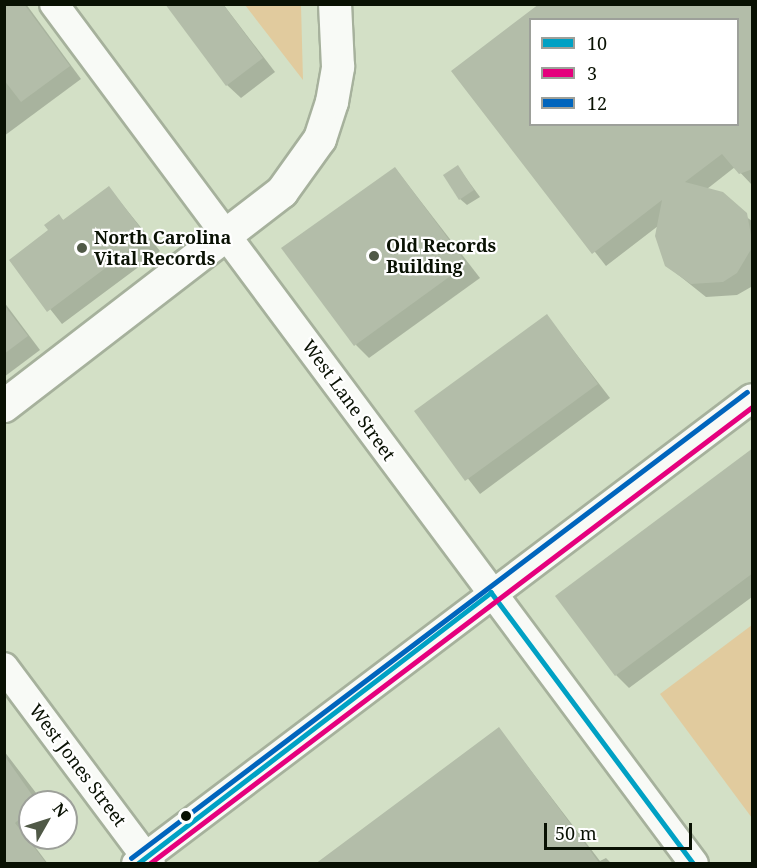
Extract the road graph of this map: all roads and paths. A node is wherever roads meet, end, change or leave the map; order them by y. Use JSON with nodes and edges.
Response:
{"nodes":[{"id":1,"x":54,"y":4,"type":"edge"},
{"id":2,"x":335,"y":4,"type":"edge"},
{"id":3,"x":228,"y":238,"type":"junction"},
{"id":4,"x":753,"y":398,"type":"edge"},
{"id":5,"x":4,"y":406,"type":"edge"},
{"id":6,"x":491,"y":592,"type":"junction"},
{"id":7,"x":4,"y":667,"type":"edge"},
{"id":8,"x":144,"y":861,"type":"edge"},
{"id":9,"x":694,"y":864,"type":"edge"}],
"edges":[{"from":1,"to":3,"type":"street","name":"West Lane Street"},
{"from":2,"to":3,"type":"main road"},
{"from":3,"to":5,"type":"main road"},
{"from":3,"to":6,"type":"street","name":"West Lane Street"},
{"from":4,"to":6,"type":"street"},
{"from":6,"to":8,"type":"street"},
{"from":6,"to":9,"type":"street","name":"West Lane Street"},
{"from":7,"to":8,"type":"street","name":"West Jones Street"}]}
